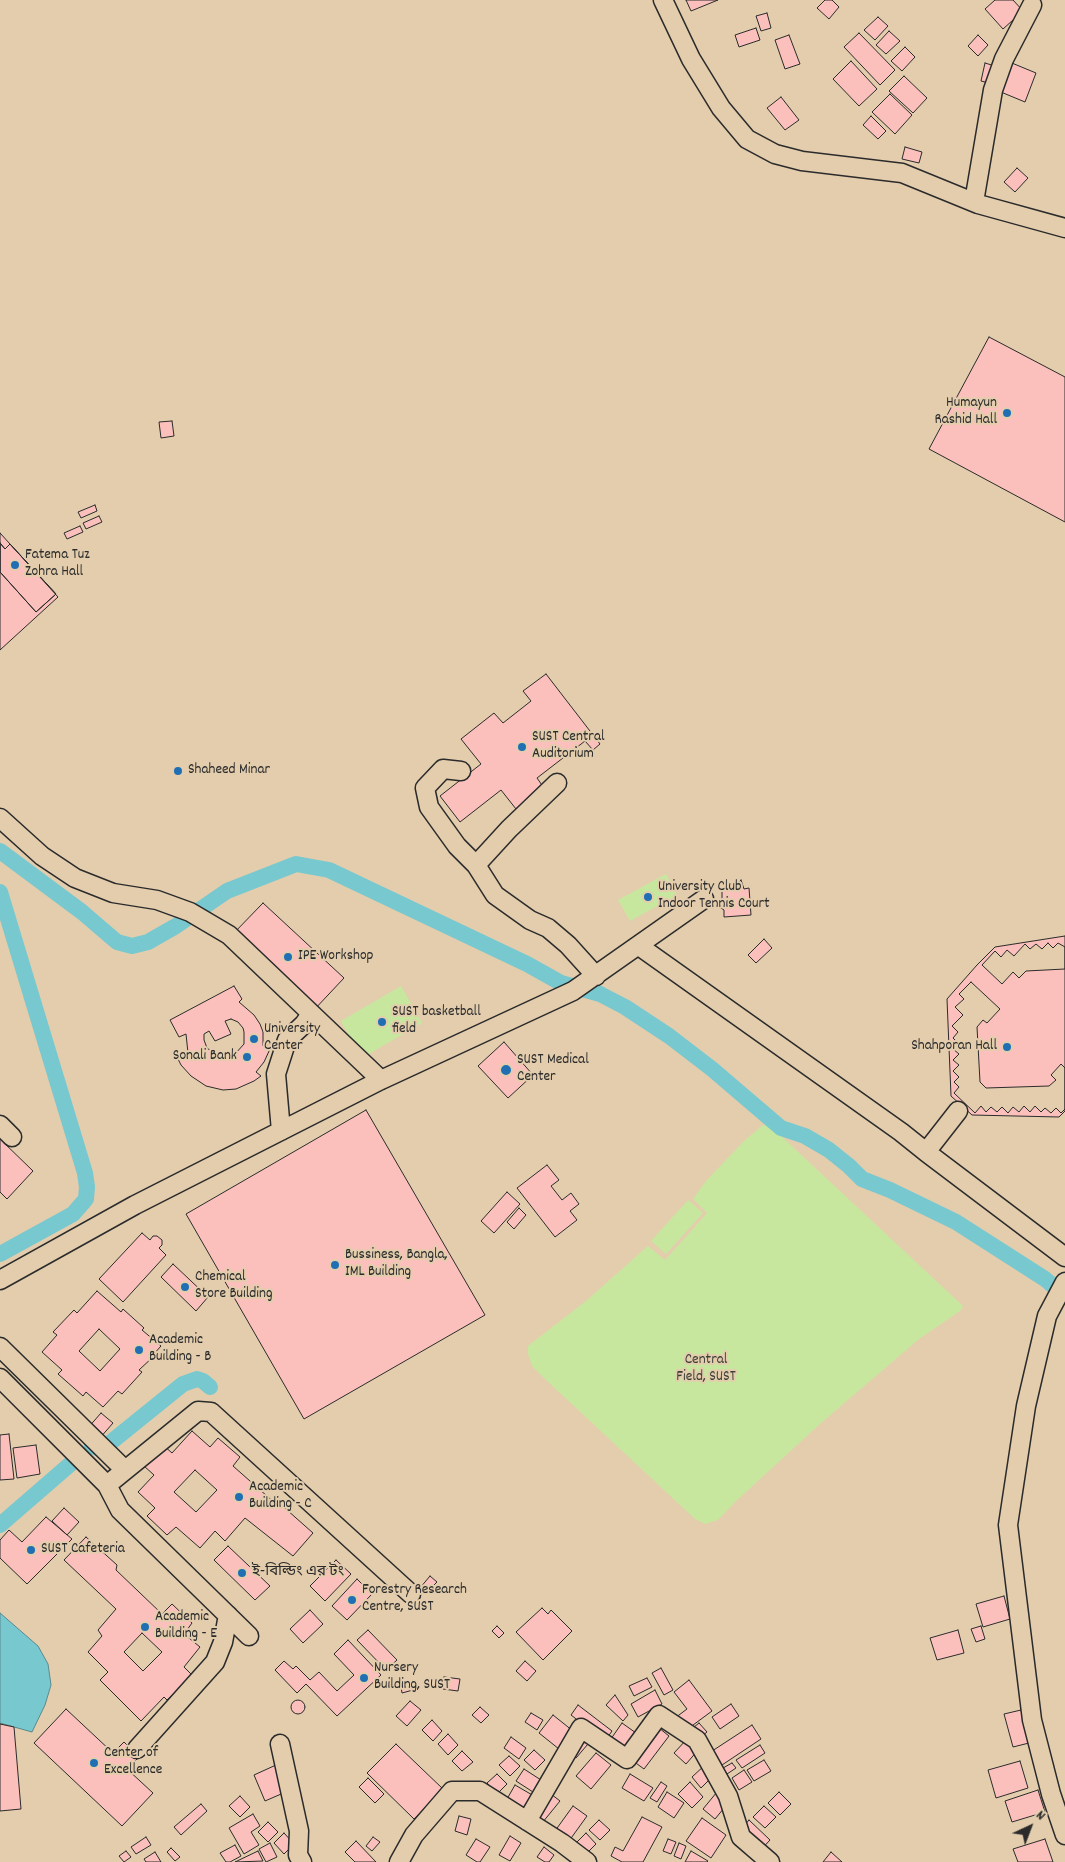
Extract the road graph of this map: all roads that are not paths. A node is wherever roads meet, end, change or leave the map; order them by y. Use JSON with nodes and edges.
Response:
{"nodes":[{"id":1,"x":662,"y":0,"type":"edge"},
{"id":2,"x":1032,"y":5,"type":"dead end"},
{"id":3,"x":974,"y":202,"type":"junction"},
{"id":4,"x":1065,"y":228,"type":"edge"},
{"id":5,"x":461,"y":771,"type":"dead end"},
{"id":6,"x":557,"y":783,"type":"dead end"},
{"id":7,"x":0,"y":818,"type":"edge"},
{"id":8,"x":476,"y":865,"type":"junction"},
{"id":9,"x":704,"y":900,"type":"dead end"},
{"id":10,"x":639,"y":946,"type":"junction"},
{"id":11,"x":584,"y":984,"type":"junction"},
{"id":12,"x":311,"y":1014,"type":"junction"},
{"id":13,"x":382,"y":1080,"type":"junction"},
{"id":14,"x":958,"y":1111,"type":"dead end"},
{"id":15,"x":281,"y":1131,"type":"junction"},
{"id":16,"x":926,"y":1152,"type":"junction"},
{"id":17,"x":1065,"y":1258,"type":"edge"},
{"id":18,"x":0,"y":1280,"type":"edge"},
{"id":19,"x":1061,"y":1288,"type":"edge"},
{"id":20,"x":0,"y":1348,"type":"edge"},
{"id":21,"x":0,"y":1378,"type":"edge"},
{"id":22,"x":125,"y":1470,"type":"junction"},
{"id":23,"x":107,"y":1485,"type":"junction"},
{"id":24,"x":411,"y":1594,"type":"dead end"},
{"id":25,"x":228,"y":1615,"type":"junction"},
{"id":26,"x":249,"y":1636,"type":"dead end"},
{"id":27,"x":280,"y":1744,"type":"dead end"},
{"id":28,"x":137,"y":1749,"type":"dead end"},
{"id":29,"x":527,"y":1821,"type":"junction"},
{"id":30,"x":1065,"y":1836,"type":"edge"},
{"id":31,"x":302,"y":1862,"type":"edge"},
{"id":32,"x":399,"y":1862,"type":"edge"},
{"id":33,"x":587,"y":1862,"type":"edge"},
{"id":34,"x":770,"y":1862,"type":"edge"}],
"edges":[{"from":1,"to":3,"type":"street"},
{"from":2,"to":3,"type":"street"},
{"from":3,"to":4,"type":"street"},
{"from":5,"to":8,"type":"street"},
{"from":6,"to":8,"type":"street"},
{"from":7,"to":12,"type":"street"},
{"from":8,"to":11,"type":"street"},
{"from":9,"to":10,"type":"street"},
{"from":10,"to":11,"type":"street"},
{"from":10,"to":16,"type":"street"},
{"from":11,"to":13,"type":"street"},
{"from":12,"to":13,"type":"street"},
{"from":12,"to":15,"type":"street"},
{"from":13,"to":15,"type":"street"},
{"from":14,"to":16,"type":"street"},
{"from":15,"to":18,"type":"street"},
{"from":16,"to":17,"type":"street"},
{"from":19,"to":30,"type":"street"},
{"from":20,"to":22,"type":"street"},
{"from":21,"to":23,"type":"street"},
{"from":22,"to":23,"type":"street"},
{"from":22,"to":24,"type":"street"},
{"from":23,"to":25,"type":"street"},
{"from":25,"to":26,"type":"street"},
{"from":25,"to":28,"type":"street"},
{"from":27,"to":31,"type":"street"},
{"from":29,"to":32,"type":"street"},
{"from":29,"to":33,"type":"street"},
{"from":29,"to":34,"type":"street"}]}
